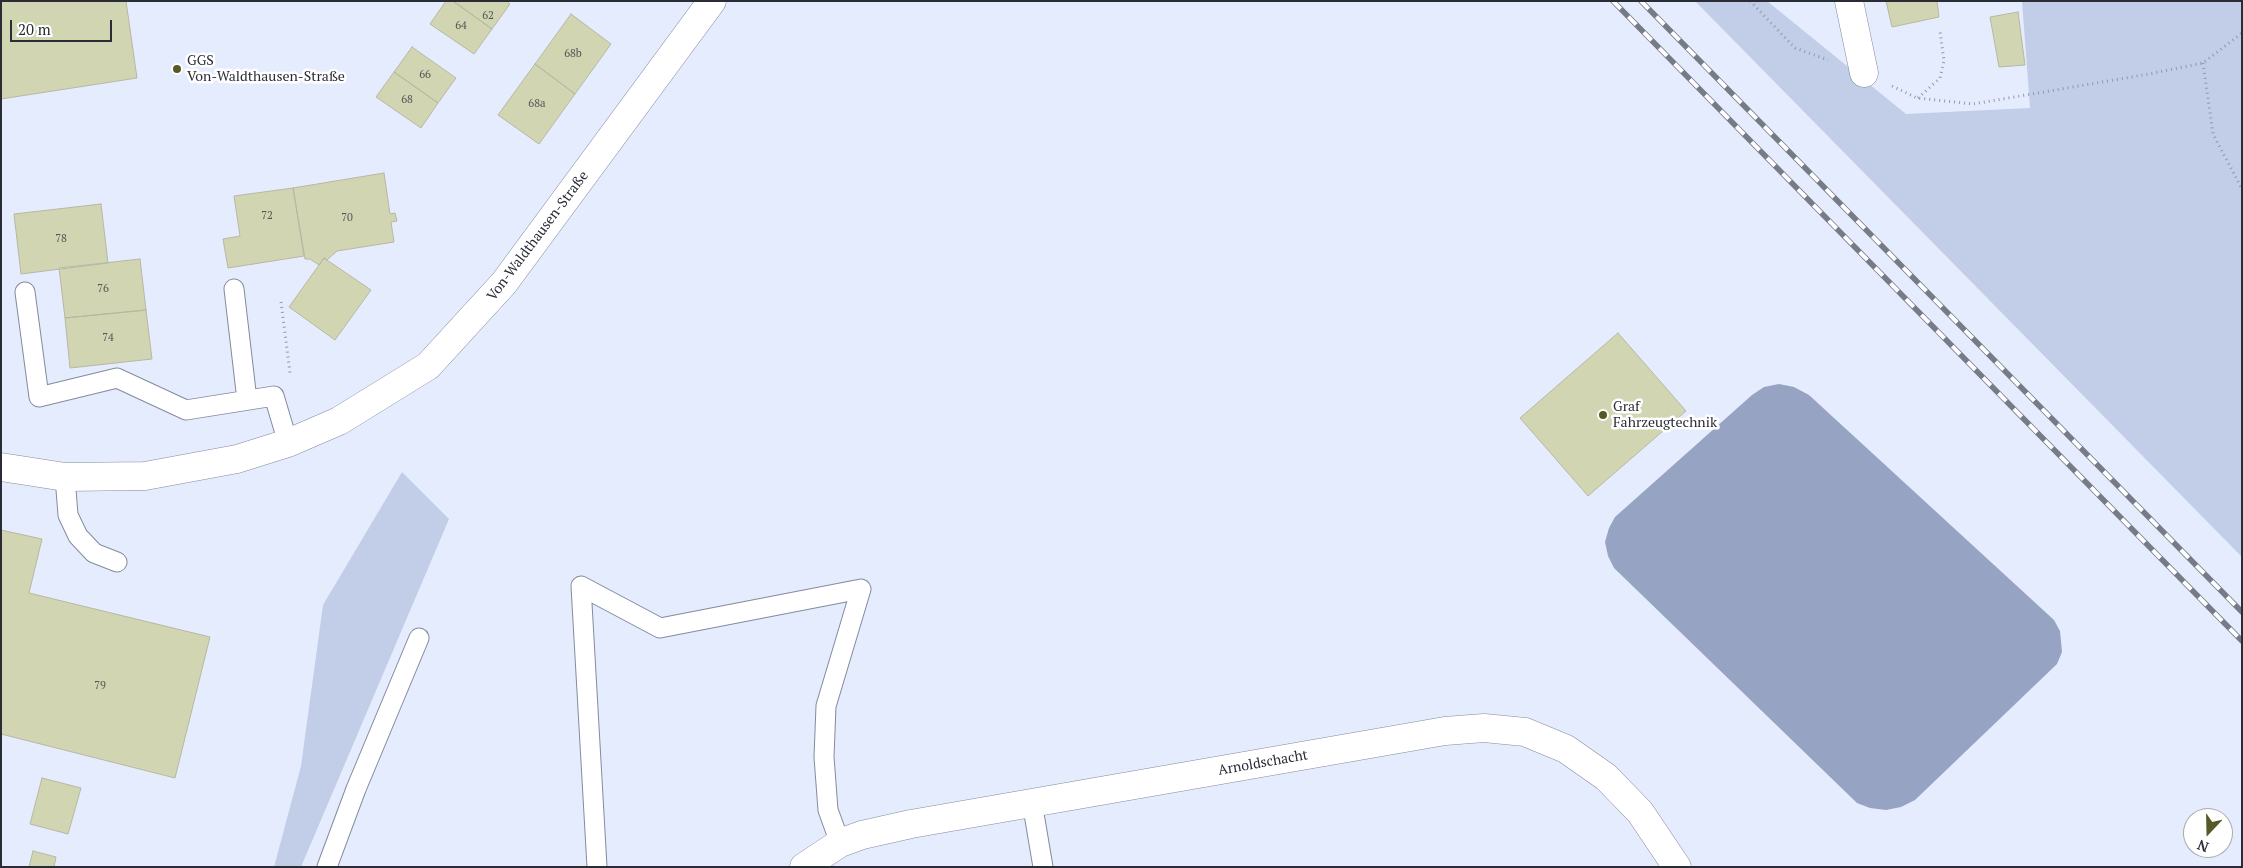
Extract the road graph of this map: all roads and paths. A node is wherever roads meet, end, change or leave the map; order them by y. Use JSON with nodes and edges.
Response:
{"nodes":[{"id":1,"x":712,"y":1,"type":"edge"},
{"id":2,"x":1750,"y":1,"type":"edge"},
{"id":3,"x":1849,"y":1,"type":"edge"},
{"id":4,"x":1940,"y":31,"type":"dead end"},
{"id":5,"x":2242,"y":33,"type":"edge"},
{"id":6,"x":2203,"y":63,"type":"junction"},
{"id":7,"x":1864,"y":73,"type":"junction"},
{"id":8,"x":1917,"y":98,"type":"junction"},
{"id":9,"x":2242,"y":189,"type":"edge"},
{"id":10,"x":234,"y":289,"type":"dead end"},
{"id":11,"x":24,"y":292,"type":"dead end"},
{"id":12,"x":281,"y":302,"type":"dead end"},
{"id":13,"x":274,"y":396,"type":"junction"},
{"id":14,"x":247,"y":400,"type":"junction"},
{"id":15,"x":288,"y":443,"type":"junction"},
{"id":16,"x":1,"y":467,"type":"edge"},
{"id":17,"x":65,"y":477,"type":"junction"},
{"id":18,"x":118,"y":562,"type":"dead end"},
{"id":19,"x":419,"y":638,"type":"dead end"},
{"id":20,"x":1032,"y":802,"type":"junction"},
{"id":21,"x":840,"y":843,"type":"junction"},
{"id":22,"x":327,"y":867,"type":"edge"},
{"id":23,"x":597,"y":867,"type":"edge"},
{"id":24,"x":804,"y":867,"type":"edge"},
{"id":25,"x":1043,"y":867,"type":"edge"},
{"id":26,"x":1677,"y":867,"type":"edge"}],
"edges":[{"from":1,"to":15,"type":"street","name":"Von-Waldthausen-Straße"},
{"from":2,"to":7,"type":"path"},
{"from":3,"to":7,"type":"street"},
{"from":4,"to":8,"type":"path"},
{"from":5,"to":6,"type":"path"},
{"from":6,"to":8,"type":"path"},
{"from":6,"to":9,"type":"path"},
{"from":7,"to":8,"type":"path"},
{"from":10,"to":14,"type":"lane"},
{"from":11,"to":14,"type":"lane"},
{"from":12,"to":13,"type":"path"},
{"from":13,"to":14,"type":"lane"},
{"from":13,"to":15,"type":"lane"},
{"from":15,"to":17,"type":"street","name":"Von-Waldthausen-Straße"},
{"from":16,"to":17,"type":"street","name":"Von-Waldthausen-Straße"},
{"from":17,"to":18,"type":"lane"},
{"from":19,"to":22,"type":"lane"},
{"from":20,"to":21,"type":"street","name":"Arnoldschacht"},
{"from":20,"to":25,"type":"lane"},
{"from":20,"to":26,"type":"street","name":"Arnoldschacht"},
{"from":21,"to":23,"type":"lane"},
{"from":21,"to":24,"type":"street","name":"Arnoldschacht"}]}
